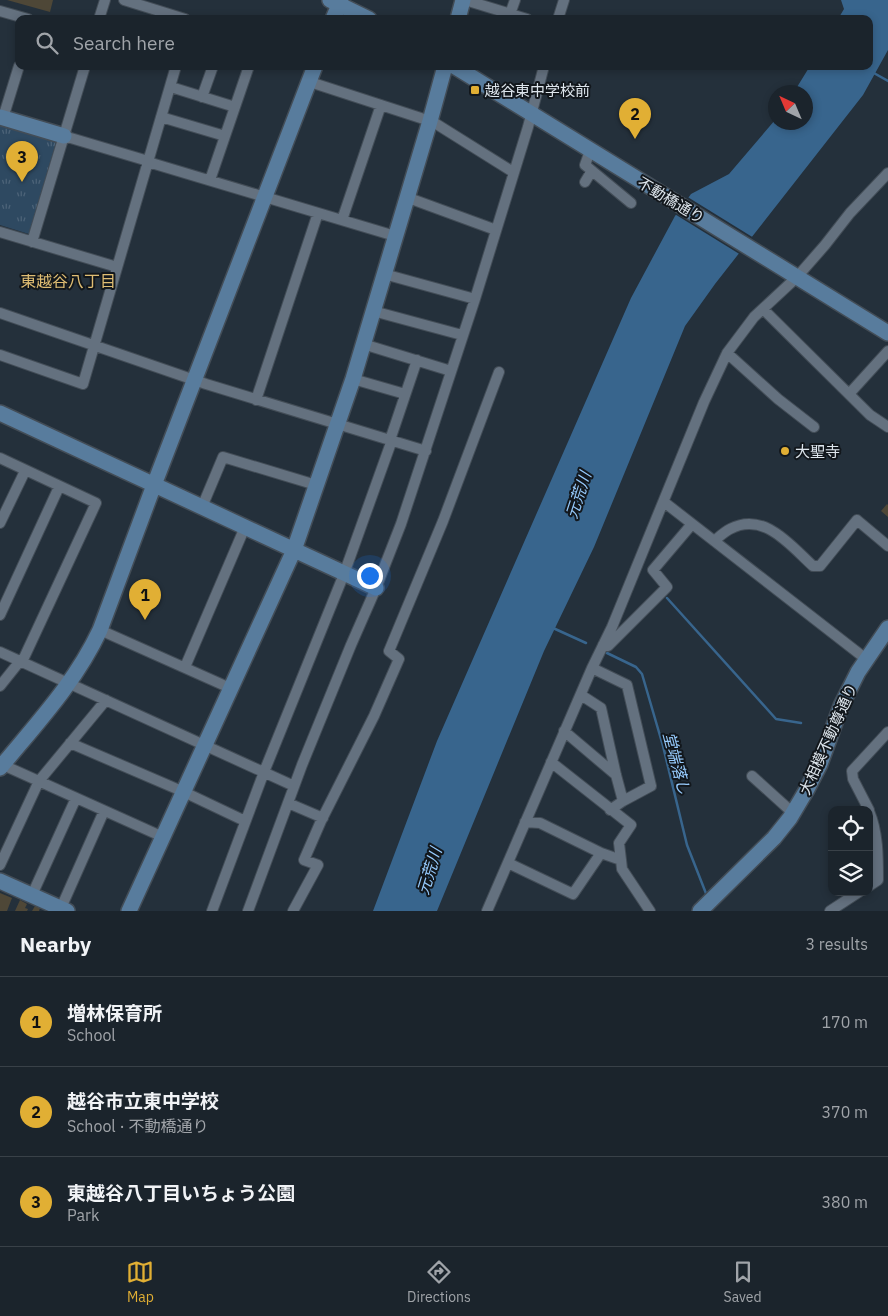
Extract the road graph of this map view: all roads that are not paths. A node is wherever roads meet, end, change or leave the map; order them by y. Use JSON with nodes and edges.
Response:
{"nodes":[{"id":1,"x":105,"y":0,"type":"edge"},
{"id":2,"x":124,"y":0,"type":"edge"},
{"id":3,"x":464,"y":0,"type":"edge"},
{"id":4,"x":515,"y":0,"type":"edge"},
{"id":5,"x":564,"y":0,"type":"edge"},
{"id":6,"x":337,"y":1,"type":"edge"},
{"id":7,"x":0,"y":11,"type":"edge"},
{"id":8,"x":510,"y":14,"type":"junction"},
{"id":9,"x":15,"y":15,"type":"edge"},
{"id":10,"x":100,"y":15,"type":"edge"},
{"id":11,"x":172,"y":15,"type":"edge"},
{"id":12,"x":334,"y":15,"type":"edge"},
{"id":13,"x":362,"y":15,"type":"edge"},
{"id":14,"x":459,"y":15,"type":"edge"},
{"id":15,"x":514,"y":15,"type":"edge"},
{"id":16,"x":559,"y":15,"type":"edge"},
{"id":17,"x":18,"y":70,"type":"edge"},
{"id":18,"x":84,"y":70,"type":"edge"},
{"id":19,"x":175,"y":70,"type":"edge"},
{"id":20,"x":212,"y":70,"type":"edge"},
{"id":21,"x":248,"y":70,"type":"edge"},
{"id":22,"x":314,"y":70,"type":"edge"},
{"id":23,"x":443,"y":70,"type":"edge"},
{"id":24,"x":460,"y":70,"type":"edge"},
{"id":25,"x":543,"y":70,"type":"edge"},
{"id":26,"x":310,"y":82,"type":"junction"},
{"id":27,"x":171,"y":87,"type":"junction"},
{"id":28,"x":202,"y":97,"type":"junction"},
{"id":29,"x":381,"y":105,"type":"junction"},
{"id":30,"x":235,"y":107,"type":"junction"},
{"id":31,"x":531,"y":114,"type":"junction"},
{"id":32,"x":161,"y":117,"type":"junction"},
{"id":33,"x":2,"y":118,"type":"edge"},
{"id":34,"x":430,"y":120,"type":"junction"},
{"id":35,"x":64,"y":136,"type":"junction"},
{"id":36,"x":225,"y":136,"type":"junction"},
{"id":37,"x":590,"y":151,"type":"junction"},
{"id":38,"x":148,"y":161,"type":"junction"},
{"id":39,"x":513,"y":172,"type":"junction"},
{"id":40,"x":591,"y":172,"type":"junction"},
{"id":41,"x":888,"y":173,"type":"edge"},
{"id":42,"x":210,"y":180,"type":"junction"},
{"id":43,"x":585,"y":182,"type":"dead end"},
{"id":44,"x":265,"y":197,"type":"junction"},
{"id":45,"x":406,"y":197,"type":"junction"},
{"id":46,"x":631,"y":203,"type":"dead end"},
{"id":47,"x":318,"y":213,"type":"junction"},
{"id":48,"x":342,"y":220,"type":"junction"},
{"id":49,"x":496,"y":230,"type":"junction"},
{"id":50,"x":0,"y":232,"type":"edge"},
{"id":51,"x":395,"y":236,"type":"junction"},
{"id":52,"x":32,"y":242,"type":"junction"},
{"id":53,"x":117,"y":267,"type":"junction"},
{"id":54,"x":384,"y":274,"type":"junction"},
{"id":55,"x":792,"y":274,"type":"junction"},
{"id":56,"x":475,"y":299,"type":"junction"},
{"id":57,"x":763,"y":309,"type":"junction"},
{"id":58,"x":373,"y":311,"type":"junction"},
{"id":59,"x":0,"y":313,"type":"edge"},
{"id":60,"x":888,"y":333,"type":"edge"},
{"id":61,"x":462,"y":335,"type":"junction"},
{"id":62,"x":363,"y":344,"type":"junction"},
{"id":63,"x":94,"y":346,"type":"junction"},
{"id":64,"x":888,"y":351,"type":"edge"},
{"id":65,"x":727,"y":353,"type":"junction"},
{"id":66,"x":0,"y":355,"type":"edge"},
{"id":67,"x":417,"y":360,"type":"junction"},
{"id":68,"x":451,"y":371,"type":"junction"},
{"id":69,"x":499,"y":372,"type":"dead end"},
{"id":70,"x":353,"y":379,"type":"junction"},
{"id":71,"x":195,"y":380,"type":"junction"},
{"id":72,"x":405,"y":394,"type":"junction"},
{"id":73,"x":849,"y":394,"type":"junction"},
{"id":74,"x":256,"y":400,"type":"junction"},
{"id":75,"x":0,"y":413,"type":"edge"},
{"id":76,"x":339,"y":424,"type":"junction"},
{"id":77,"x":814,"y":427,"type":"dead end"},
{"id":78,"x":888,"y":428,"type":"edge"},
{"id":79,"x":391,"y":440,"type":"junction"},
{"id":80,"x":426,"y":451,"type":"junction"},
{"id":81,"x":0,"y":458,"type":"edge"},
{"id":82,"x":25,"y":470,"type":"junction"},
{"id":83,"x":154,"y":485,"type":"junction"},
{"id":84,"x":316,"y":485,"type":"junction"},
{"id":85,"x":59,"y":487,"type":"junction"},
{"id":86,"x":664,"y":502,"type":"junction"},
{"id":87,"x":202,"y":507,"type":"junction"},
{"id":88,"x":0,"y":523,"type":"edge"},
{"id":89,"x":692,"y":524,"type":"junction"},
{"id":90,"x":245,"y":527,"type":"junction"},
{"id":91,"x":714,"y":541,"type":"junction"},
{"id":92,"x":888,"y":546,"type":"edge"},
{"id":93,"x":294,"y":550,"type":"junction"},
{"id":94,"x":344,"y":574,"type":"junction"},
{"id":95,"x":376,"y":588,"type":"junction"},
{"id":96,"x":0,"y":615,"type":"edge"},
{"id":97,"x":888,"y":629,"type":"edge"},
{"id":98,"x":100,"y":630,"type":"junction"},
{"id":99,"x":603,"y":645,"type":"junction"},
{"id":100,"x":0,"y":652,"type":"edge"},
{"id":101,"x":866,"y":659,"type":"junction"},
{"id":102,"x":21,"y":662,"type":"junction"},
{"id":103,"x":185,"y":667,"type":"junction"},
{"id":104,"x":592,"y":668,"type":"junction"},
{"id":105,"x":70,"y":684,"type":"junction"},
{"id":106,"x":0,"y":686,"type":"edge"},
{"id":107,"x":230,"y":688,"type":"junction"},
{"id":108,"x":580,"y":695,"type":"junction"},
{"id":109,"x":106,"y":700,"type":"junction"},
{"id":110,"x":564,"y":731,"type":"junction"},
{"id":111,"x":888,"y":732,"type":"edge"},
{"id":112,"x":70,"y":743,"type":"junction"},
{"id":113,"x":205,"y":745,"type":"junction"},
{"id":114,"x":551,"y":762,"type":"junction"},
{"id":115,"x":1,"y":767,"type":"edge"},
{"id":116,"x":264,"y":772,"type":"junction"},
{"id":117,"x":616,"y":775,"type":"junction"},
{"id":118,"x":752,"y":776,"type":"dead end"},
{"id":119,"x":39,"y":781,"type":"junction"},
{"id":120,"x":294,"y":786,"type":"junction"},
{"id":121,"x":184,"y":792,"type":"junction"},
{"id":122,"x":76,"y":798,"type":"junction"},
{"id":123,"x":623,"y":801,"type":"junction"},
{"id":124,"x":288,"y":802,"type":"junction"},
{"id":125,"x":867,"y":806,"type":"edge"},
{"id":126,"x":610,"y":810,"type":"junction"},
{"id":127,"x":104,"y":812,"type":"junction"},
{"id":128,"x":530,"y":812,"type":"junction"},
{"id":129,"x":793,"y":813,"type":"junction"},
{"id":130,"x":323,"y":818,"type":"junction"},
{"id":131,"x":245,"y":820,"type":"junction"},
{"id":132,"x":873,"y":820,"type":"edge"},
{"id":133,"x":525,"y":822,"type":"junction"},
{"id":134,"x":540,"y":823,"type":"junction"},
{"id":135,"x":163,"y":837,"type":"junction"},
{"id":136,"x":602,"y":853,"type":"junction"},
{"id":137,"x":621,"y":860,"type":"junction"},
{"id":138,"x":508,"y":863,"type":"junction"},
{"id":139,"x":0,"y":866,"type":"edge"},
{"id":140,"x":888,"y":874,"type":"edge"},
{"id":141,"x":0,"y":881,"type":"edge"},
{"id":142,"x":874,"y":883,"type":"edge"},
{"id":143,"x":32,"y":895,"type":"junction"},
{"id":144,"x":853,"y":896,"type":"edge"},
{"id":145,"x":705,"y":906,"type":"edge"},
{"id":146,"x":64,"y":910,"type":"edge"},
{"id":147,"x":130,"y":911,"type":"edge"},
{"id":148,"x":212,"y":911,"type":"edge"},
{"id":149,"x":248,"y":911,"type":"edge"},
{"id":150,"x":293,"y":911,"type":"edge"},
{"id":151,"x":487,"y":911,"type":"edge"},
{"id":152,"x":650,"y":911,"type":"edge"},
{"id":153,"x":830,"y":911,"type":"edge"}],
"edges":[{"from":1,"to":10,"type":"street"},
{"from":2,"to":11,"type":"street"},
{"from":3,"to":8,"type":"street"},
{"from":3,"to":14,"type":"street"},
{"from":4,"to":8,"type":"street"},
{"from":5,"to":16,"type":"street"},
{"from":6,"to":12,"type":"street"},
{"from":6,"to":13,"type":"street"},
{"from":7,"to":9,"type":"street"},
{"from":8,"to":15,"type":"street"},
{"from":17,"to":33,"type":"street"},
{"from":18,"to":35,"type":"street"},
{"from":19,"to":27,"type":"street"},
{"from":20,"to":28,"type":"street"},
{"from":21,"to":30,"type":"street"},
{"from":22,"to":26,"type":"street"},
{"from":23,"to":34,"type":"street"},
{"from":24,"to":31,"type":"street","name":"不動橋通り"},
{"from":25,"to":31,"type":"street"},
{"from":26,"to":29,"type":"street"},
{"from":26,"to":44,"type":"street"},
{"from":27,"to":28,"type":"street"},
{"from":27,"to":32,"type":"street"},
{"from":28,"to":30,"type":"street"},
{"from":29,"to":34,"type":"street"},
{"from":29,"to":48,"type":"street"},
{"from":30,"to":36,"type":"street"},
{"from":31,"to":37,"type":"street","name":"不動橋通り"},
{"from":31,"to":39,"type":"street"},
{"from":32,"to":36,"type":"street"},
{"from":32,"to":38,"type":"street"},
{"from":33,"to":35,"type":"street"},
{"from":34,"to":39,"type":"street"},
{"from":34,"to":45,"type":"street"},
{"from":35,"to":38,"type":"street"},
{"from":35,"to":52,"type":"street"},
{"from":36,"to":42,"type":"street"},
{"from":37,"to":40,"type":"street"},
{"from":37,"to":55,"type":"street","name":"不動橋通り"},
{"from":38,"to":42,"type":"street"},
{"from":38,"to":53,"type":"street"},
{"from":39,"to":49,"type":"street"},
{"from":40,"to":43,"type":"street"},
{"from":40,"to":46,"type":"street"},
{"from":41,"to":55,"type":"street"},
{"from":42,"to":44,"type":"street"},
{"from":44,"to":47,"type":"street"},
{"from":44,"to":71,"type":"street"},
{"from":45,"to":49,"type":"street"},
{"from":45,"to":51,"type":"street"},
{"from":47,"to":48,"type":"street"},
{"from":47,"to":74,"type":"street"},
{"from":48,"to":51,"type":"street"},
{"from":49,"to":56,"type":"street"},
{"from":50,"to":52,"type":"street"},
{"from":51,"to":54,"type":"street"},
{"from":52,"to":53,"type":"street"},
{"from":53,"to":63,"type":"street"},
{"from":54,"to":56,"type":"street"},
{"from":54,"to":58,"type":"street"},
{"from":55,"to":57,"type":"street"},
{"from":55,"to":60,"type":"street","name":"不動橋通り"},
{"from":56,"to":61,"type":"street"},
{"from":57,"to":65,"type":"street"},
{"from":57,"to":73,"type":"street"},
{"from":58,"to":61,"type":"street"},
{"from":58,"to":62,"type":"street"},
{"from":59,"to":63,"type":"street"},
{"from":61,"to":68,"type":"street"},
{"from":62,"to":67,"type":"street"},
{"from":62,"to":70,"type":"street"},
{"from":63,"to":66,"type":"street"},
{"from":63,"to":71,"type":"street"},
{"from":64,"to":73,"type":"street"},
{"from":65,"to":77,"type":"street"},
{"from":65,"to":86,"type":"street"},
{"from":67,"to":68,"type":"street"},
{"from":67,"to":72,"type":"street"},
{"from":68,"to":80,"type":"street"},
{"from":69,"to":130,"type":"street"},
{"from":70,"to":72,"type":"street"},
{"from":70,"to":76,"type":"street"},
{"from":71,"to":74,"type":"street"},
{"from":71,"to":83,"type":"street"},
{"from":72,"to":79,"type":"street"},
{"from":73,"to":78,"type":"street"},
{"from":74,"to":76,"type":"street"},
{"from":75,"to":83,"type":"street"},
{"from":76,"to":79,"type":"street"},
{"from":76,"to":84,"type":"street"},
{"from":79,"to":80,"type":"street"},
{"from":79,"to":94,"type":"street"},
{"from":80,"to":95,"type":"street"},
{"from":81,"to":82,"type":"street"},
{"from":82,"to":85,"type":"street"},
{"from":82,"to":88,"type":"street"},
{"from":83,"to":87,"type":"street"},
{"from":83,"to":98,"type":"street"},
{"from":84,"to":87,"type":"street"},
{"from":84,"to":93,"type":"street"},
{"from":85,"to":96,"type":"street"},
{"from":85,"to":102,"type":"street"},
{"from":86,"to":89,"type":"street"},
{"from":86,"to":99,"type":"street"},
{"from":87,"to":90,"type":"street"},
{"from":89,"to":91,"type":"street"},
{"from":89,"to":99,"type":"street"},
{"from":90,"to":93,"type":"street"},
{"from":90,"to":103,"type":"street"},
{"from":91,"to":92,"type":"street"},
{"from":91,"to":101,"type":"street"},
{"from":93,"to":94,"type":"street"},
{"from":93,"to":107,"type":"street"},
{"from":94,"to":95,"type":"street"},
{"from":94,"to":116,"type":"street"},
{"from":95,"to":120,"type":"street"},
{"from":97,"to":101,"type":"street","name":"大相模不動尊通り"},
{"from":98,"to":103,"type":"street"},
{"from":98,"to":105,"type":"street"},
{"from":99,"to":104,"type":"street"},
{"from":100,"to":102,"type":"street"},
{"from":101,"to":129,"type":"street","name":"大相模不動尊通り"},
{"from":102,"to":105,"type":"street"},
{"from":102,"to":106,"type":"street"},
{"from":103,"to":107,"type":"street"},
{"from":104,"to":108,"type":"street"},
{"from":104,"to":123,"type":"street"},
{"from":105,"to":109,"type":"street"},
{"from":105,"to":115,"type":"street"},
{"from":107,"to":113,"type":"street"},
{"from":108,"to":110,"type":"street"},
{"from":108,"to":117,"type":"street"},
{"from":109,"to":112,"type":"street"},
{"from":109,"to":113,"type":"street"},
{"from":110,"to":114,"type":"street"},
{"from":110,"to":117,"type":"street"},
{"from":111,"to":125,"type":"street"},
{"from":112,"to":119,"type":"street"},
{"from":112,"to":121,"type":"street"},
{"from":113,"to":116,"type":"street"},
{"from":113,"to":121,"type":"street"},
{"from":114,"to":126,"type":"street"},
{"from":114,"to":128,"type":"street"},
{"from":115,"to":119,"type":"street"},
{"from":116,"to":120,"type":"street"},
{"from":116,"to":131,"type":"street"},
{"from":117,"to":123,"type":"street"},
{"from":118,"to":129,"type":"street"},
{"from":119,"to":122,"type":"street"},
{"from":119,"to":139,"type":"street"},
{"from":120,"to":124,"type":"street"},
{"from":121,"to":131,"type":"street"},
{"from":121,"to":135,"type":"street"},
{"from":122,"to":127,"type":"street"},
{"from":122,"to":143,"type":"street"},
{"from":123,"to":126,"type":"street"},
{"from":124,"to":130,"type":"street"},
{"from":124,"to":149,"type":"street"},
{"from":126,"to":137,"type":"street"},
{"from":127,"to":135,"type":"street"},
{"from":127,"to":146,"type":"street"},
{"from":128,"to":133,"type":"street"},
{"from":128,"to":134,"type":"street"},
{"from":129,"to":145,"type":"street","name":"大相模不動尊通り"},
{"from":130,"to":150,"type":"street"},
{"from":131,"to":148,"type":"street"},
{"from":132,"to":142,"type":"street"},
{"from":133,"to":134,"type":"street"},
{"from":133,"to":138,"type":"street"},
{"from":134,"to":136,"type":"street"},
{"from":135,"to":147,"type":"street"},
{"from":136,"to":137,"type":"street"},
{"from":136,"to":138,"type":"street"},
{"from":137,"to":152,"type":"street"},
{"from":138,"to":151,"type":"street"},
{"from":140,"to":142,"type":"street"},
{"from":141,"to":143,"type":"street"},
{"from":143,"to":146,"type":"street"},
{"from":144,"to":153,"type":"street"}]}
